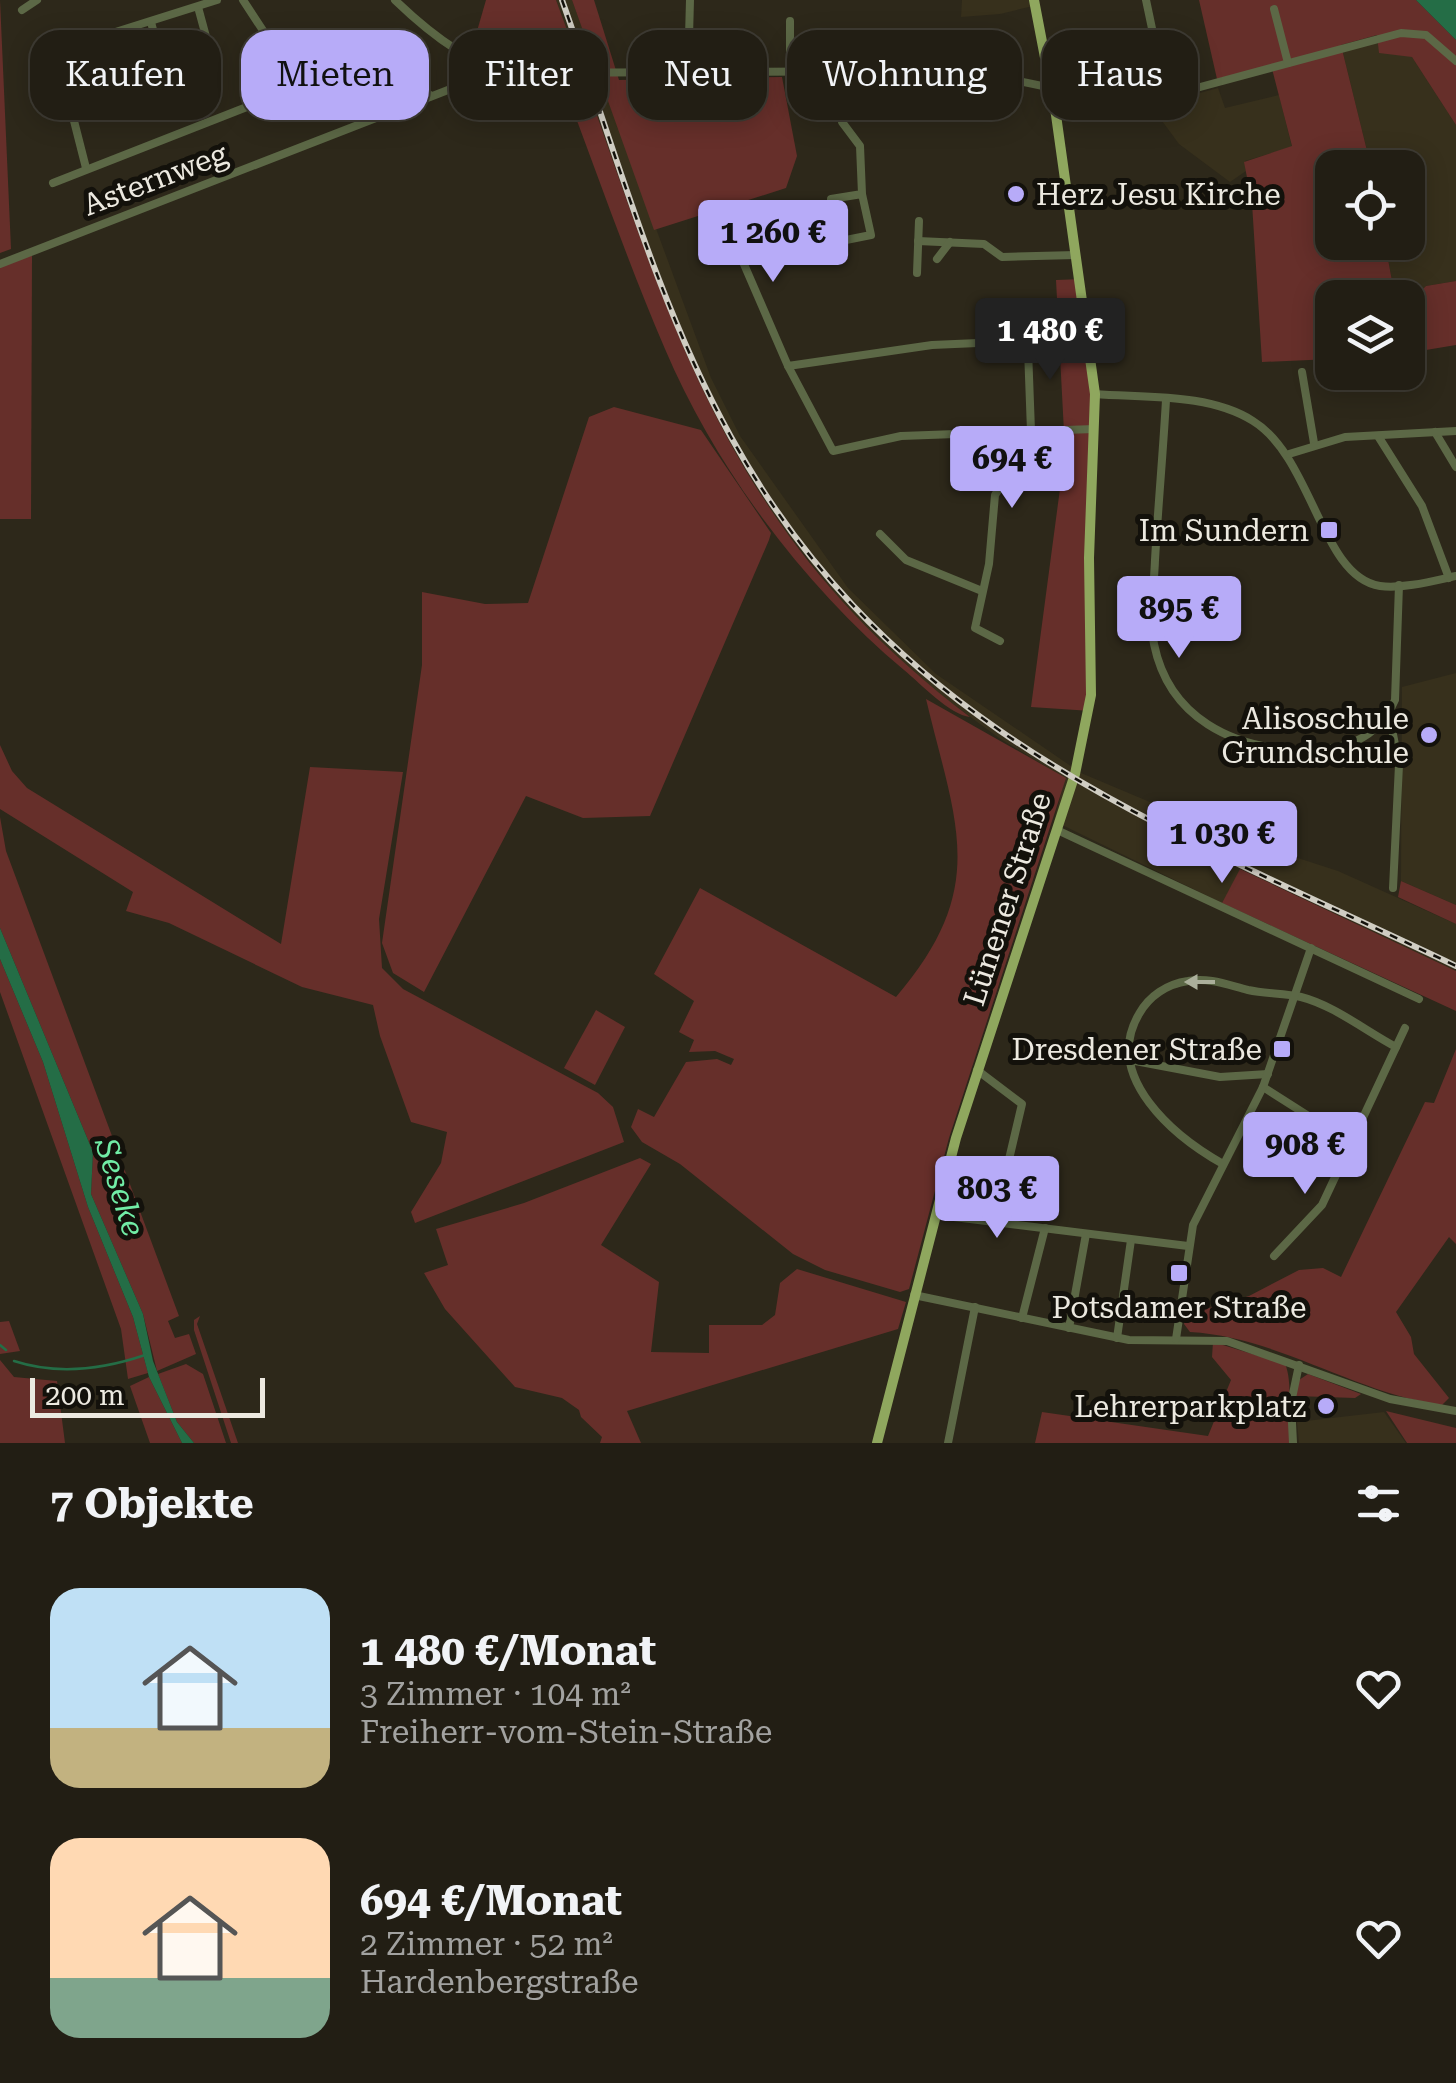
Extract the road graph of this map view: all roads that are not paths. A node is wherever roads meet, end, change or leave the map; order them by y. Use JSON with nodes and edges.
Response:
{"nodes":[{"id":1,"x":37,"y":0,"type":"edge"},
{"id":2,"x":217,"y":0,"type":"edge"},
{"id":3,"x":243,"y":0,"type":"edge"},
{"id":4,"x":395,"y":0,"type":"edge"},
{"id":5,"x":690,"y":0,"type":"edge"},
{"id":6,"x":1034,"y":0,"type":"edge"},
{"id":7,"x":1146,"y":0,"type":"edge"},
{"id":8,"x":198,"y":7,"type":"junction"},
{"id":9,"x":1274,"y":9,"type":"dead end"},
{"id":10,"x":22,"y":10,"type":"dead end"},
{"id":11,"x":151,"y":22,"type":"junction"},
{"id":12,"x":790,"y":22,"type":"dead end"},
{"id":13,"x":124,"y":30,"type":"edge"},
{"id":14,"x":153,"y":30,"type":"edge"},
{"id":15,"x":204,"y":30,"type":"edge"},
{"id":16,"x":263,"y":30,"type":"edge"},
{"id":17,"x":689,"y":30,"type":"edge"},
{"id":18,"x":790,"y":30,"type":"edge"},
{"id":19,"x":1152,"y":30,"type":"edge"},
{"id":20,"x":1042,"y":40,"type":"edge"},
{"id":21,"x":449,"y":41,"type":"edge"},
{"id":22,"x":1456,"y":61,"type":"edge"},
{"id":23,"x":1288,"y":63,"type":"junction"},
{"id":24,"x":1198,"y":87,"type":"edge"},
{"id":25,"x":449,"y":89,"type":"edge"},
{"id":26,"x":431,"y":96,"type":"joint"},
{"id":27,"x":241,"y":106,"type":"edge"},
{"id":28,"x":74,"y":120,"type":"edge"},
{"id":29,"x":843,"y":120,"type":"edge"},
{"id":30,"x":1056,"y":120,"type":"edge"},
{"id":31,"x":86,"y":168,"type":"junction"},
{"id":32,"x":54,"y":183,"type":"dead end"},
{"id":33,"x":862,"y":194,"type":"junction"},
{"id":34,"x":724,"y":218,"type":"dead end"},
{"id":35,"x":919,"y":221,"type":"dead end"},
{"id":36,"x":918,"y":241,"type":"junction"},
{"id":37,"x":950,"y":242,"type":"junction"},
{"id":38,"x":1076,"y":255,"type":"junction"},
{"id":39,"x":937,"y":259,"type":"dead end"},
{"id":40,"x":0,"y":264,"type":"edge"},
{"id":41,"x":916,"y":272,"type":"dead end"},
{"id":42,"x":788,"y":366,"type":"junction"},
{"id":43,"x":1302,"y":372,"type":"dead end"},
{"id":44,"x":1095,"y":394,"type":"junction"},
{"id":45,"x":1166,"y":400,"type":"junction"},
{"id":46,"x":1094,"y":430,"type":"junction"},
{"id":47,"x":1019,"y":431,"type":"junction"},
{"id":48,"x":1030,"y":431,"type":"junction"},
{"id":49,"x":1456,"y":431,"type":"edge"},
{"id":50,"x":1434,"y":432,"type":"junction"},
{"id":51,"x":1378,"y":436,"type":"junction"},
{"id":52,"x":1314,"y":443,"type":"junction"},
{"id":53,"x":1289,"y":454,"type":"junction"},
{"id":54,"x":1456,"y":467,"type":"edge"},
{"id":55,"x":880,"y":534,"type":"dead end"},
{"id":56,"x":1452,"y":577,"type":"edge"},
{"id":57,"x":1399,"y":585,"type":"junction"},
{"id":58,"x":982,"y":591,"type":"junction"},
{"id":59,"x":1000,"y":641,"type":"dead end"},
{"id":60,"x":1389,"y":714,"type":"junction"},
{"id":61,"x":1057,"y":830,"type":"junction"},
{"id":62,"x":1393,"y":888,"type":"dead end"},
{"id":63,"x":1311,"y":948,"type":"junction"},
{"id":64,"x":1296,"y":995,"type":"junction"},
{"id":65,"x":1419,"y":1000,"type":"dead end"},
{"id":66,"x":1405,"y":1028,"type":"dead end"},
{"id":67,"x":1396,"y":1047,"type":"junction"},
{"id":68,"x":1130,"y":1060,"type":"junction"},
{"id":69,"x":977,"y":1070,"type":"junction"},
{"id":70,"x":1268,"y":1074,"type":"junction"},
{"id":71,"x":1263,"y":1087,"type":"junction"},
{"id":72,"x":1351,"y":1143,"type":"junction"},
{"id":73,"x":1223,"y":1164,"type":"junction"},
{"id":74,"x":1002,"y":1188,"type":"dead end"},
{"id":75,"x":954,"y":1217,"type":"dead end"},
{"id":76,"x":1045,"y":1228,"type":"junction"},
{"id":77,"x":1086,"y":1234,"type":"junction"},
{"id":78,"x":1131,"y":1240,"type":"junction"},
{"id":79,"x":1188,"y":1246,"type":"junction"},
{"id":80,"x":1274,"y":1256,"type":"dead end"},
{"id":81,"x":914,"y":1295,"type":"junction"},
{"id":82,"x":975,"y":1307,"type":"junction"},
{"id":83,"x":1022,"y":1318,"type":"junction"},
{"id":84,"x":1069,"y":1328,"type":"junction"},
{"id":85,"x":1117,"y":1338,"type":"junction"},
{"id":86,"x":1176,"y":1339,"type":"junction"},
{"id":87,"x":1299,"y":1365,"type":"junction"},
{"id":88,"x":1456,"y":1411,"type":"edge"},
{"id":89,"x":877,"y":1443,"type":"edge"},
{"id":90,"x":948,"y":1443,"type":"edge"},
{"id":91,"x":1293,"y":1443,"type":"edge"}],
"edges":[{"from":1,"to":10,"type":"street"},
{"from":2,"to":8,"type":"street"},
{"from":3,"to":16,"type":"street"},
{"from":4,"to":21,"type":"street"},
{"from":5,"to":17,"type":"street"},
{"from":6,"to":20,"type":"main road","name":"Lünener Straße"},
{"from":7,"to":19,"type":"street"},
{"from":8,"to":11,"type":"street"},
{"from":8,"to":15,"type":"street"},
{"from":9,"to":23,"type":"street"},
{"from":11,"to":13,"type":"street"},
{"from":11,"to":14,"type":"street"},
{"from":12,"to":18,"type":"street"},
{"from":22,"to":23,"type":"street"},
{"from":23,"to":24,"type":"street"},
{"from":25,"to":26,"type":"street","name":"Asternweg"},
{"from":26,"to":40,"type":"street","name":"Asternweg"},
{"from":27,"to":31,"type":"street"},
{"from":28,"to":31,"type":"street"},
{"from":29,"to":33,"type":"street"},
{"from":30,"to":38,"type":"main road","name":"Lünener Straße"},
{"from":31,"to":32,"type":"street"},
{"from":33,"to":33,"type":"street"},
{"from":34,"to":42,"type":"street"},
{"from":35,"to":36,"type":"street"},
{"from":36,"to":37,"type":"street"},
{"from":36,"to":41,"type":"street"},
{"from":37,"to":38,"type":"street"},
{"from":37,"to":39,"type":"street"},
{"from":38,"to":44,"type":"main road","name":"Lünener Straße"},
{"from":42,"to":47,"type":"street"},
{"from":42,"to":48,"type":"street"},
{"from":43,"to":52,"type":"street"},
{"from":44,"to":45,"type":"street"},
{"from":44,"to":46,"type":"main road","name":"Lünener Straße"},
{"from":45,"to":53,"type":"street"},
{"from":45,"to":60,"type":"street"},
{"from":46,"to":48,"type":"street"},
{"from":46,"to":61,"type":"main road","name":"Lünener Straße"},
{"from":47,"to":48,"type":"street"},
{"from":47,"to":58,"type":"street"},
{"from":49,"to":50,"type":"street"},
{"from":50,"to":51,"type":"street"},
{"from":50,"to":54,"type":"street"},
{"from":51,"to":52,"type":"street"},
{"from":51,"to":56,"type":"street"},
{"from":52,"to":53,"type":"street"},
{"from":53,"to":57,"type":"street"},
{"from":55,"to":58,"type":"street"},
{"from":56,"to":57,"type":"street"},
{"from":57,"to":60,"type":"street"},
{"from":58,"to":59,"type":"street"},
{"from":60,"to":62,"type":"street"},
{"from":61,"to":63,"type":"street"},
{"from":61,"to":69,"type":"main road","name":"Lünener Straße"},
{"from":63,"to":64,"type":"street"},
{"from":63,"to":65,"type":"street"},
{"from":64,"to":67,"type":"street"},
{"from":64,"to":68,"type":"street","one_way":true},
{"from":64,"to":70,"type":"street"},
{"from":66,"to":67,"type":"street"},
{"from":67,"to":72,"type":"street"},
{"from":68,"to":70,"type":"street"},
{"from":68,"to":73,"type":"street"},
{"from":69,"to":74,"type":"street"},
{"from":69,"to":81,"type":"main road","name":"Lünener Straße"},
{"from":70,"to":71,"type":"street"},
{"from":71,"to":72,"type":"street"},
{"from":71,"to":73,"type":"street"},
{"from":72,"to":80,"type":"street"},
{"from":73,"to":79,"type":"street"},
{"from":75,"to":76,"type":"street"},
{"from":76,"to":77,"type":"street"},
{"from":76,"to":83,"type":"street"},
{"from":77,"to":78,"type":"street"},
{"from":77,"to":84,"type":"street"},
{"from":78,"to":79,"type":"street"},
{"from":78,"to":85,"type":"street"},
{"from":79,"to":86,"type":"street"},
{"from":81,"to":82,"type":"street"},
{"from":81,"to":89,"type":"main road","name":"Lünener Straße"},
{"from":82,"to":83,"type":"street"},
{"from":82,"to":90,"type":"street"},
{"from":83,"to":84,"type":"street"},
{"from":84,"to":85,"type":"street"},
{"from":85,"to":86,"type":"street"},
{"from":86,"to":87,"type":"street"},
{"from":87,"to":88,"type":"street"},
{"from":87,"to":91,"type":"street"}]}
